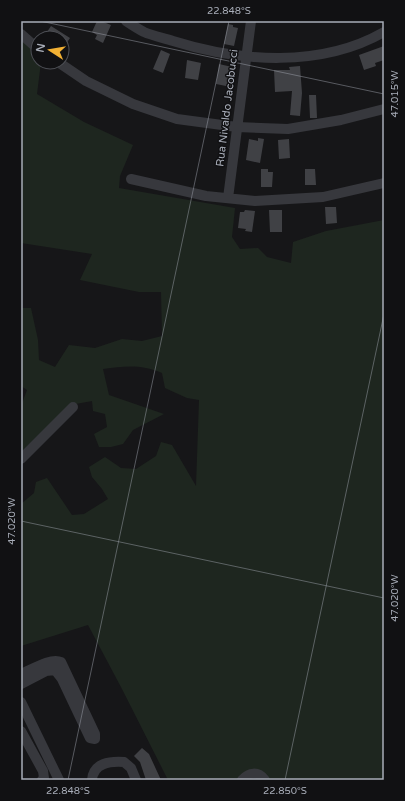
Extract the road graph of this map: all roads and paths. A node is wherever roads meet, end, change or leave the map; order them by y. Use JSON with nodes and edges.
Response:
{"nodes":[{"id":1,"x":126,"y":21,"type":"edge"},
{"id":2,"x":251,"y":21,"type":"edge"},
{"id":3,"x":384,"y":32,"type":"edge"},
{"id":4,"x":21,"y":34,"type":"edge"},
{"id":5,"x":30,"y":42,"type":"edge"},
{"id":6,"x":246,"y":57,"type":"junction"},
{"id":7,"x":70,"y":70,"type":"edge"},
{"id":8,"x":384,"y":109,"type":"edge"},
{"id":9,"x":237,"y":127,"type":"junction"},
{"id":10,"x":131,"y":179,"type":"dead end"},
{"id":11,"x":384,"y":183,"type":"edge"},
{"id":12,"x":228,"y":198,"type":"junction"},
{"id":13,"x":73,"y":407,"type":"dead end"},
{"id":14,"x":21,"y":459,"type":"edge"},
{"id":15,"x":21,"y":674,"type":"edge"},
{"id":16,"x":21,"y":684,"type":"edge"},
{"id":17,"x":21,"y":702,"type":"edge"},
{"id":18,"x":21,"y":731,"type":"edge"},
{"id":19,"x":42,"y":780,"type":"edge"},
{"id":20,"x":59,"y":780,"type":"edge"},
{"id":21,"x":92,"y":780,"type":"edge"},
{"id":22,"x":136,"y":780,"type":"edge"},
{"id":23,"x":242,"y":780,"type":"edge"},
{"id":24,"x":265,"y":780,"type":"edge"}],
"edges":[{"from":1,"to":6,"type":"street"},
{"from":2,"to":6,"type":"street","name":"Rua Nivaldo Jacobucci"},
{"from":3,"to":6,"type":"street"},
{"from":4,"to":5,"type":"street"},
{"from":6,"to":9,"type":"street","name":"Rua Nivaldo Jacobucci"},
{"from":7,"to":9,"type":"street"},
{"from":8,"to":9,"type":"street"},
{"from":9,"to":12,"type":"street","name":"Rua Nivaldo Jacobucci"},
{"from":10,"to":12,"type":"street"},
{"from":11,"to":12,"type":"street"},
{"from":13,"to":14,"type":"street"},
{"from":15,"to":16,"type":"street"},
{"from":17,"to":20,"type":"street"},
{"from":18,"to":19,"type":"street"},
{"from":21,"to":22,"type":"street"},
{"from":23,"to":24,"type":"street"}]}
